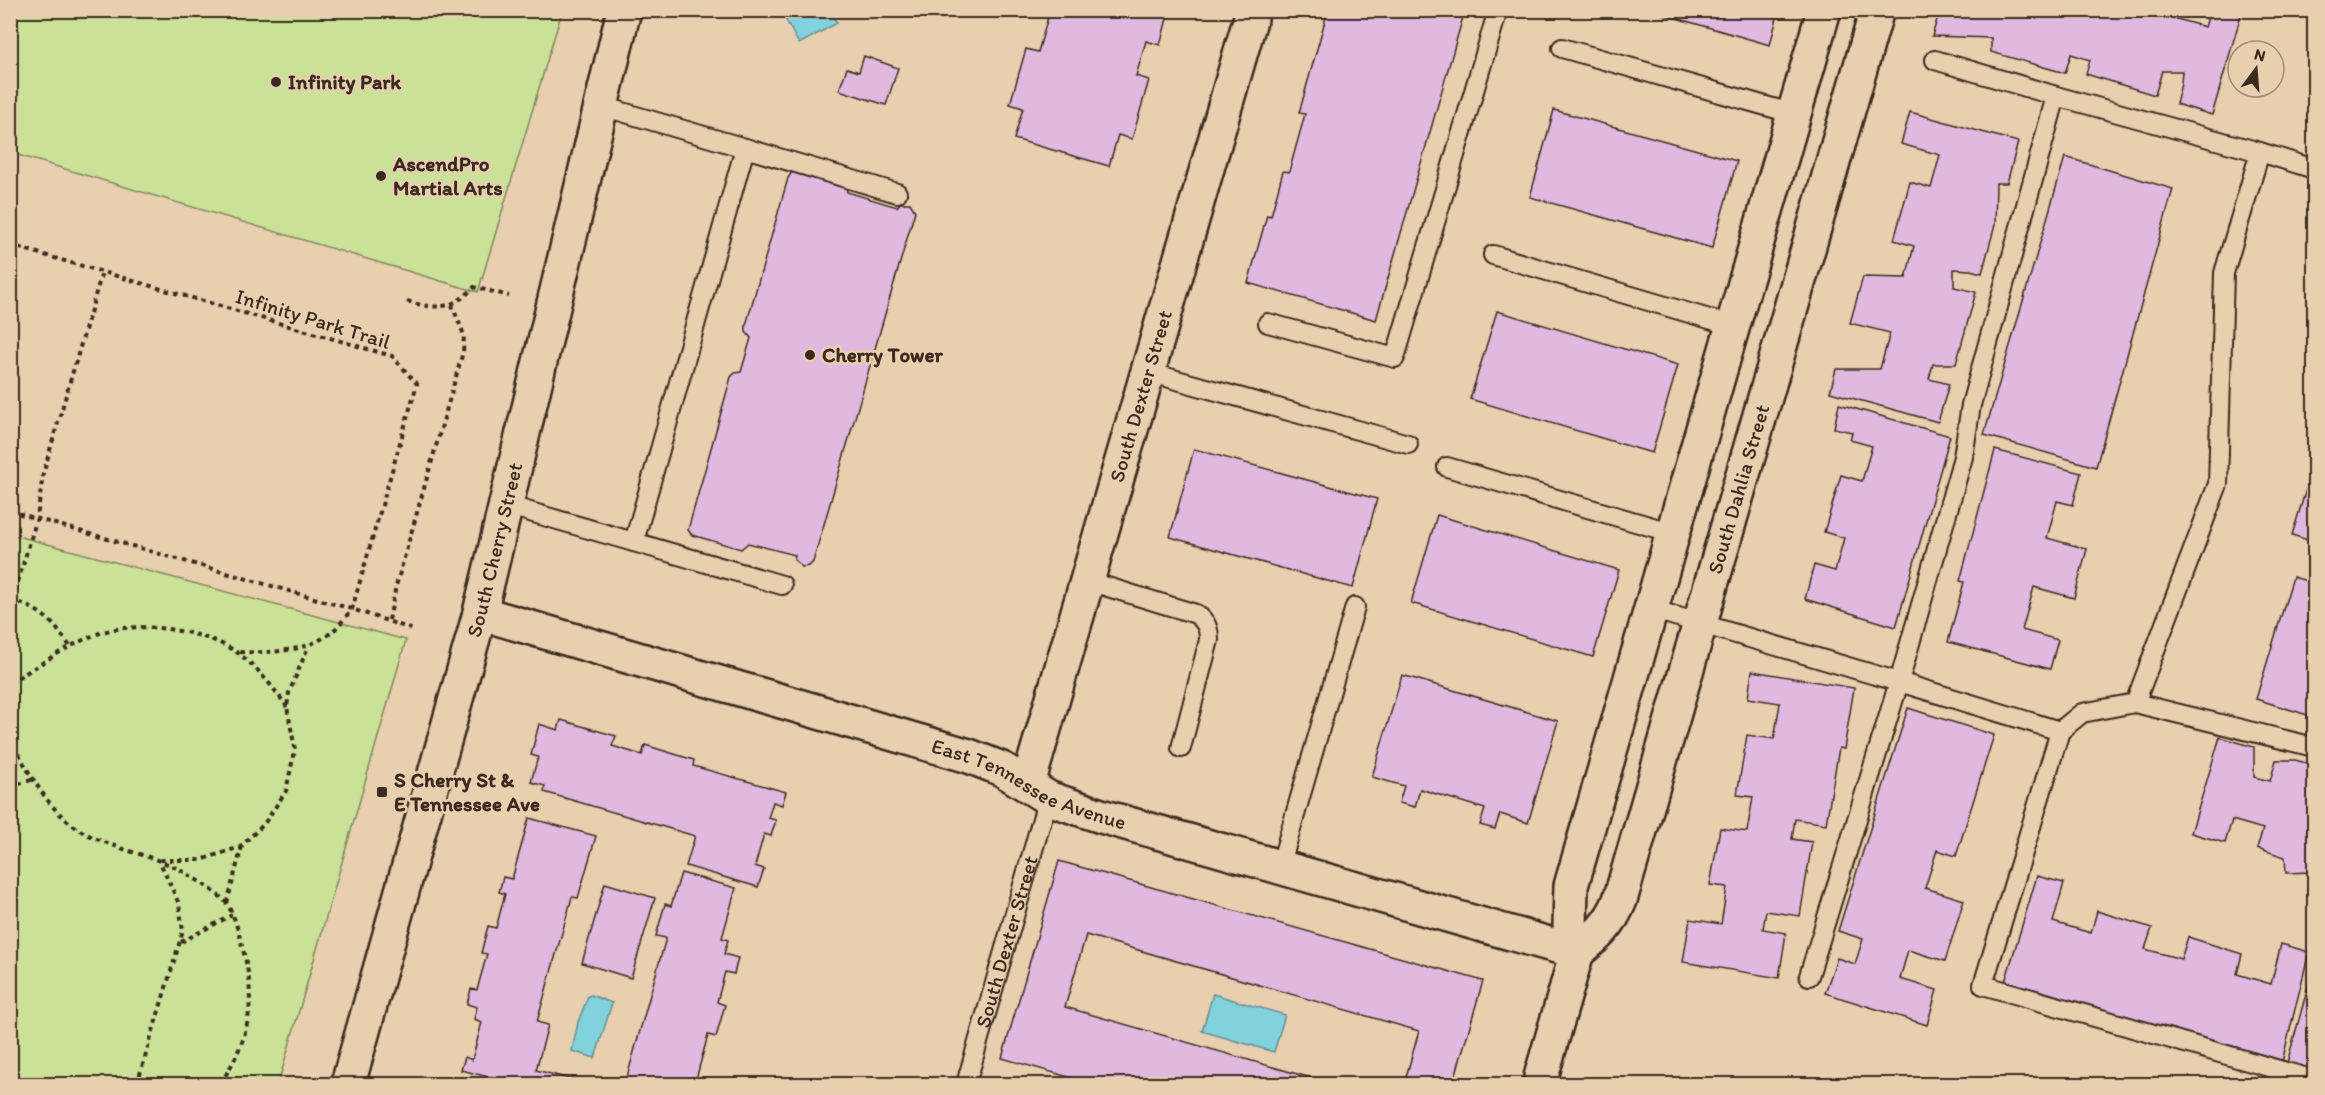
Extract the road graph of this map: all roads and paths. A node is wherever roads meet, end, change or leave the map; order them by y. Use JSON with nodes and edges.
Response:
{"nodes":[{"id":1,"x":624,"y":10,"type":"edge"},
{"id":2,"x":1253,"y":10,"type":"edge"},
{"id":3,"x":1497,"y":10,"type":"edge"},
{"id":4,"x":1824,"y":10,"type":"edge"},
{"id":5,"x":1877,"y":10,"type":"edge"},
{"id":6,"x":1562,"y":48,"type":"dead end"},
{"id":7,"x":1935,"y":60,"type":"dead end"},
{"id":8,"x":2056,"y":96,"type":"junction"},
{"id":9,"x":602,"y":106,"type":"junction"},
{"id":10,"x":1794,"y":114,"type":"junction"},
{"id":11,"x":746,"y":148,"type":"junction"},
{"id":12,"x":2260,"y":152,"type":"junction"},
{"id":13,"x":2314,"y":169,"type":"edge"},
{"id":14,"x":897,"y":193,"type":"dead end"},
{"id":15,"x":10,"y":245,"type":"edge"},
{"id":16,"x":1493,"y":255,"type":"dead end"},
{"id":17,"x":102,"y":272,"type":"junction"},
{"id":18,"x":509,"y":297,"type":"dead end"},
{"id":19,"x":406,"y":301,"type":"dead end"},
{"id":20,"x":452,"y":305,"type":"junction"},
{"id":21,"x":1268,"y":323,"type":"dead end"},
{"id":22,"x":1733,"y":326,"type":"junction"},
{"id":23,"x":1148,"y":372,"type":"junction"},
{"id":24,"x":1408,"y":444,"type":"dead end"},
{"id":25,"x":1447,"y":467,"type":"dead end"},
{"id":26,"x":507,"y":505,"type":"junction"},
{"id":27,"x":10,"y":511,"type":"edge"},
{"id":28,"x":37,"y":518,"type":"junction"},
{"id":29,"x":1673,"y":533,"type":"junction"},
{"id":30,"x":634,"y":542,"type":"junction"},
{"id":31,"x":1088,"y":581,"type":"junction"},
{"id":32,"x":782,"y":585,"type":"dead end"},
{"id":33,"x":11,"y":600,"type":"edge"},
{"id":34,"x":1355,"y":607,"type":"dead end"},
{"id":35,"x":10,"y":608,"type":"edge"},
{"id":36,"x":352,"y":609,"type":"junction"},
{"id":37,"x":1651,"y":609,"type":"junction"},
{"id":38,"x":480,"y":614,"type":"junction"},
{"id":39,"x":389,"y":621,"type":"junction"},
{"id":40,"x":1700,"y":625,"type":"junction"},
{"id":41,"x":414,"y":630,"type":"dead end"},
{"id":42,"x":308,"y":647,"type":"junction"},
{"id":43,"x":71,"y":648,"type":"junction"},
{"id":44,"x":237,"y":652,"type":"junction"},
{"id":45,"x":10,"y":682,"type":"edge"},
{"id":46,"x":1899,"y":682,"type":"junction"},
{"id":47,"x":2135,"y":703,"type":"junction"},
{"id":48,"x":287,"y":707,"type":"junction"},
{"id":49,"x":2060,"y":731,"type":"junction"},
{"id":50,"x":10,"y":738,"type":"edge"},
{"id":51,"x":2314,"y":747,"type":"edge"},
{"id":52,"x":1181,"y":748,"type":"dead end"},
{"id":53,"x":34,"y":779,"type":"junction"},
{"id":54,"x":10,"y":787,"type":"edge"},
{"id":55,"x":1038,"y":791,"type":"junction"},
{"id":56,"x":242,"y":845,"type":"junction"},
{"id":57,"x":158,"y":860,"type":"junction"},
{"id":58,"x":1280,"y":867,"type":"junction"},
{"id":59,"x":227,"y":903,"type":"junction"},
{"id":60,"x":232,"y":915,"type":"junction"},
{"id":61,"x":180,"y":943,"type":"junction"},
{"id":62,"x":1577,"y":952,"type":"junction"},
{"id":63,"x":1809,"y":976,"type":"dead end"},
{"id":64,"x":2314,"y":1080,"type":"edge"},
{"id":65,"x":1539,"y":1082,"type":"edge"},
{"id":66,"x":137,"y":1084,"type":"edge"},
{"id":67,"x":220,"y":1084,"type":"edge"},
{"id":68,"x":348,"y":1084,"type":"edge"},
{"id":69,"x":966,"y":1084,"type":"edge"}],
"edges":[{"from":1,"to":9,"type":"street","name":"South Cherry Street"},
{"from":2,"to":23,"type":"street","name":"South Dexter Street"},
{"from":3,"to":21,"type":"lane"},
{"from":4,"to":10,"type":"street"},
{"from":5,"to":40,"type":"street","name":"South Dahlia Street"},
{"from":6,"to":10,"type":"lane"},
{"from":7,"to":8,"type":"lane"},
{"from":8,"to":12,"type":"lane"},
{"from":8,"to":46,"type":"lane"},
{"from":9,"to":11,"type":"lane"},
{"from":9,"to":26,"type":"street","name":"South Cherry Street"},
{"from":10,"to":22,"type":"street"},
{"from":11,"to":14,"type":"lane"},
{"from":11,"to":30,"type":"lane"},
{"from":12,"to":13,"type":"lane"},
{"from":12,"to":47,"type":"lane"},
{"from":15,"to":17,"type":"path","name":"Infinity Park Trail"},
{"from":16,"to":22,"type":"lane"},
{"from":17,"to":28,"type":"path"},
{"from":17,"to":36,"type":"path","name":"Infinity Park Trail"},
{"from":18,"to":20,"type":"path"},
{"from":19,"to":20,"type":"path"},
{"from":20,"to":39,"type":"path"},
{"from":22,"to":29,"type":"street"},
{"from":23,"to":24,"type":"lane"},
{"from":23,"to":31,"type":"street","name":"South Dexter Street"},
{"from":25,"to":29,"type":"lane"},
{"from":26,"to":30,"type":"lane"},
{"from":26,"to":38,"type":"street","name":"South Cherry Street"},
{"from":27,"to":28,"type":"path"},
{"from":28,"to":33,"type":"path"},
{"from":28,"to":36,"type":"path"},
{"from":29,"to":37,"type":"street"},
{"from":30,"to":32,"type":"lane"},
{"from":31,"to":52,"type":"lane"},
{"from":31,"to":55,"type":"street","name":"South Dexter Street"},
{"from":33,"to":35,"type":"path"},
{"from":33,"to":43,"type":"path"},
{"from":34,"to":58,"type":"lane"},
{"from":36,"to":39,"type":"path"},
{"from":36,"to":42,"type":"path","name":"Infinity Park Trail"},
{"from":37,"to":40,"type":"lane"},
{"from":37,"to":62,"type":"street"},
{"from":38,"to":55,"type":"street","name":"East Tennessee Avenue"},
{"from":38,"to":68,"type":"street","name":"South Cherry Street"},
{"from":39,"to":41,"type":"path"},
{"from":40,"to":46,"type":"lane"},
{"from":40,"to":62,"type":"street","name":"South Dahlia Street"},
{"from":42,"to":44,"type":"path","name":"Infinity Park Trail"},
{"from":42,"to":48,"type":"path","name":"Infinity Park Trail"},
{"from":43,"to":44,"type":"path","name":"Infinity Park Trail"},
{"from":43,"to":45,"type":"path","name":"Infinity Park Trail"},
{"from":44,"to":48,"type":"path","name":"Infinity Park Trail"},
{"from":46,"to":49,"type":"lane"},
{"from":46,"to":63,"type":"lane"},
{"from":47,"to":49,"type":"lane"},
{"from":47,"to":51,"type":"lane"},
{"from":48,"to":56,"type":"path","name":"Infinity Park Trail"},
{"from":49,"to":64,"type":"lane"},
{"from":50,"to":53,"type":"path","name":"Infinity Park Trail"},
{"from":53,"to":54,"type":"path"},
{"from":53,"to":57,"type":"path","name":"Infinity Park Trail"},
{"from":55,"to":58,"type":"street","name":"East Tennessee Avenue"},
{"from":55,"to":69,"type":"lane","name":"South Dexter Street"},
{"from":56,"to":57,"type":"path","name":"Infinity Park Trail"},
{"from":56,"to":59,"type":"path"},
{"from":57,"to":59,"type":"path","name":"Infinity Park Trail"},
{"from":57,"to":61,"type":"path"},
{"from":58,"to":62,"type":"street","name":"East Tennessee Avenue"},
{"from":59,"to":60,"type":"path"},
{"from":60,"to":61,"type":"path"},
{"from":60,"to":67,"type":"path"},
{"from":61,"to":66,"type":"path"},
{"from":62,"to":65,"type":"street"}]}
